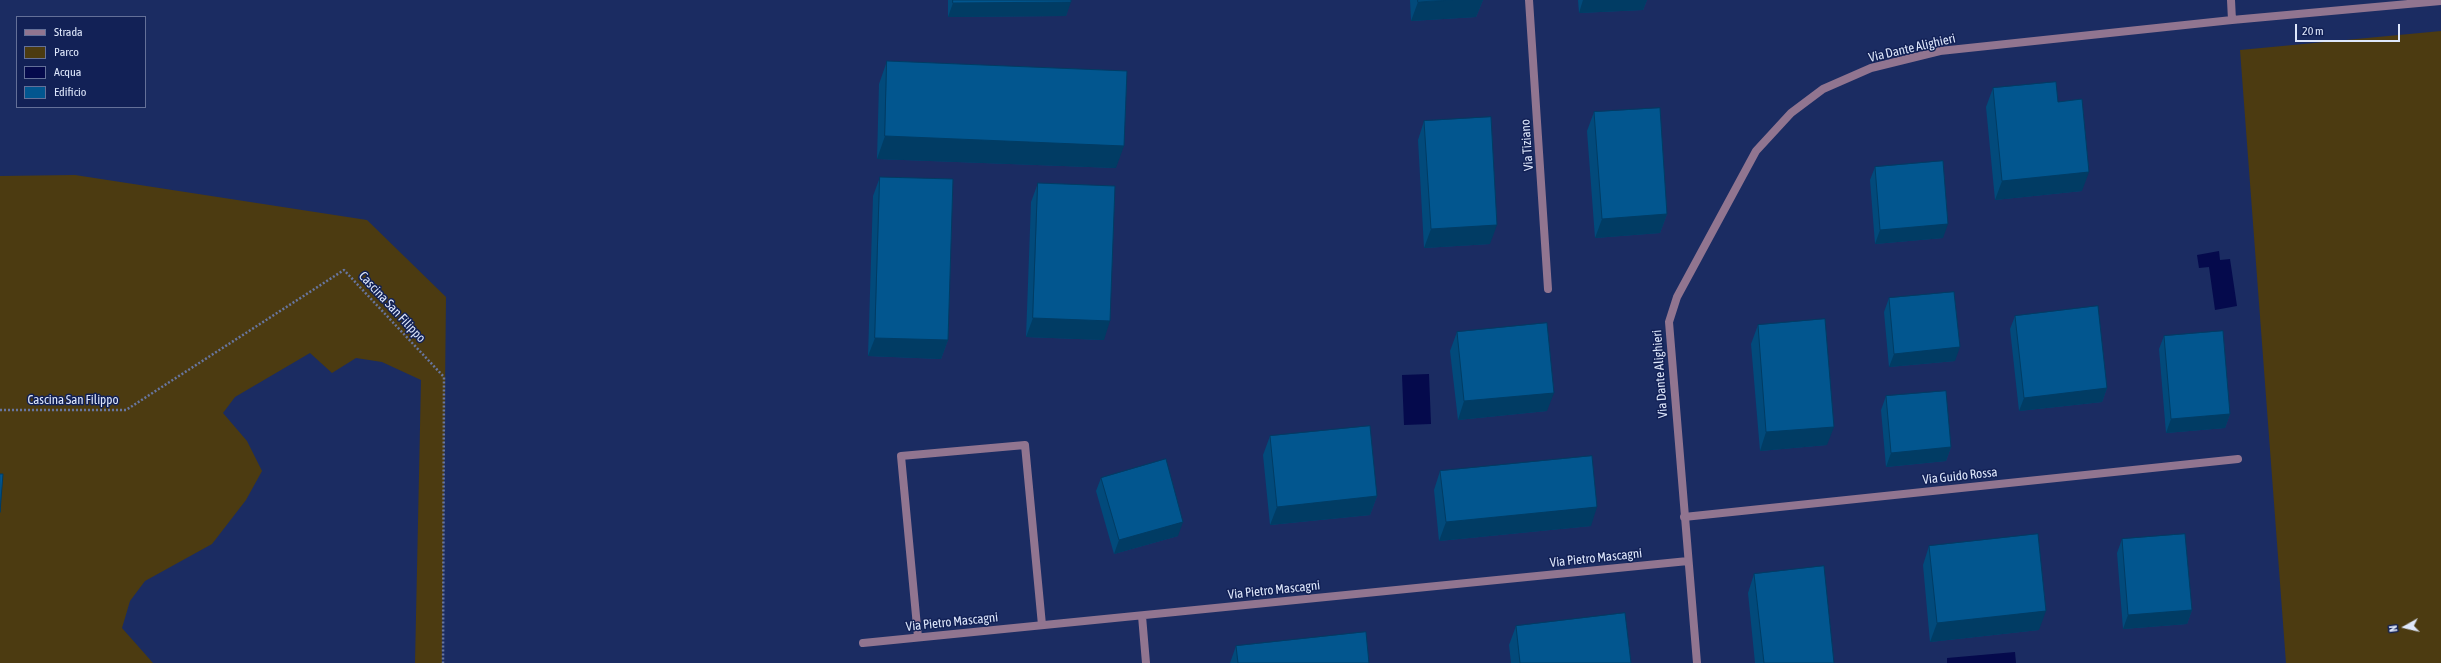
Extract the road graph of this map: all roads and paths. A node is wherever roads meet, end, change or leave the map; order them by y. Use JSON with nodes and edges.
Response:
{"nodes":[{"id":1,"x":1529,"y":0,"type":"edge"},
{"id":2,"x":2231,"y":0,"type":"edge"},
{"id":3,"x":2441,"y":1,"type":"edge"},
{"id":4,"x":2232,"y":20,"type":"junction"},
{"id":5,"x":1548,"y":289,"type":"dead end"},
{"id":6,"x":0,"y":410,"type":"edge"},
{"id":7,"x":2238,"y":459,"type":"dead end"},
{"id":8,"x":1684,"y":517,"type":"junction"},
{"id":9,"x":1688,"y":561,"type":"junction"},
{"id":10,"x":1142,"y":616,"type":"junction"},
{"id":11,"x":1042,"y":625,"type":"junction"},
{"id":12,"x":918,"y":637,"type":"junction"},
{"id":13,"x":863,"y":643,"type":"dead end"},
{"id":14,"x":443,"y":663,"type":"edge"},
{"id":15,"x":1146,"y":663,"type":"edge"},
{"id":16,"x":1697,"y":663,"type":"edge"}],
"edges":[{"from":1,"to":5,"type":"street","name":"Via Tiziano"},
{"from":2,"to":4,"type":"street"},
{"from":3,"to":4,"type":"street","name":"Via Dante Alighieri"},
{"from":4,"to":8,"type":"street","name":"Via Dante Alighieri"},
{"from":6,"to":14,"type":"path","name":"Cascina San Filippo"},
{"from":7,"to":8,"type":"street","name":"Via Guido Rossa"},
{"from":8,"to":9,"type":"street","name":"Via Dante Alighieri"},
{"from":9,"to":10,"type":"street","name":"Via Pietro Mascagni"},
{"from":9,"to":16,"type":"street","name":"Via Dante Alighieri"},
{"from":10,"to":11,"type":"street","name":"Via Pietro Mascagni"},
{"from":10,"to":15,"type":"street"},
{"from":11,"to":12,"type":"street","name":"Via Pietro Mascagni"},
{"from":11,"to":12,"type":"street"},
{"from":12,"to":13,"type":"street","name":"Via Pietro Mascagni"}]}
